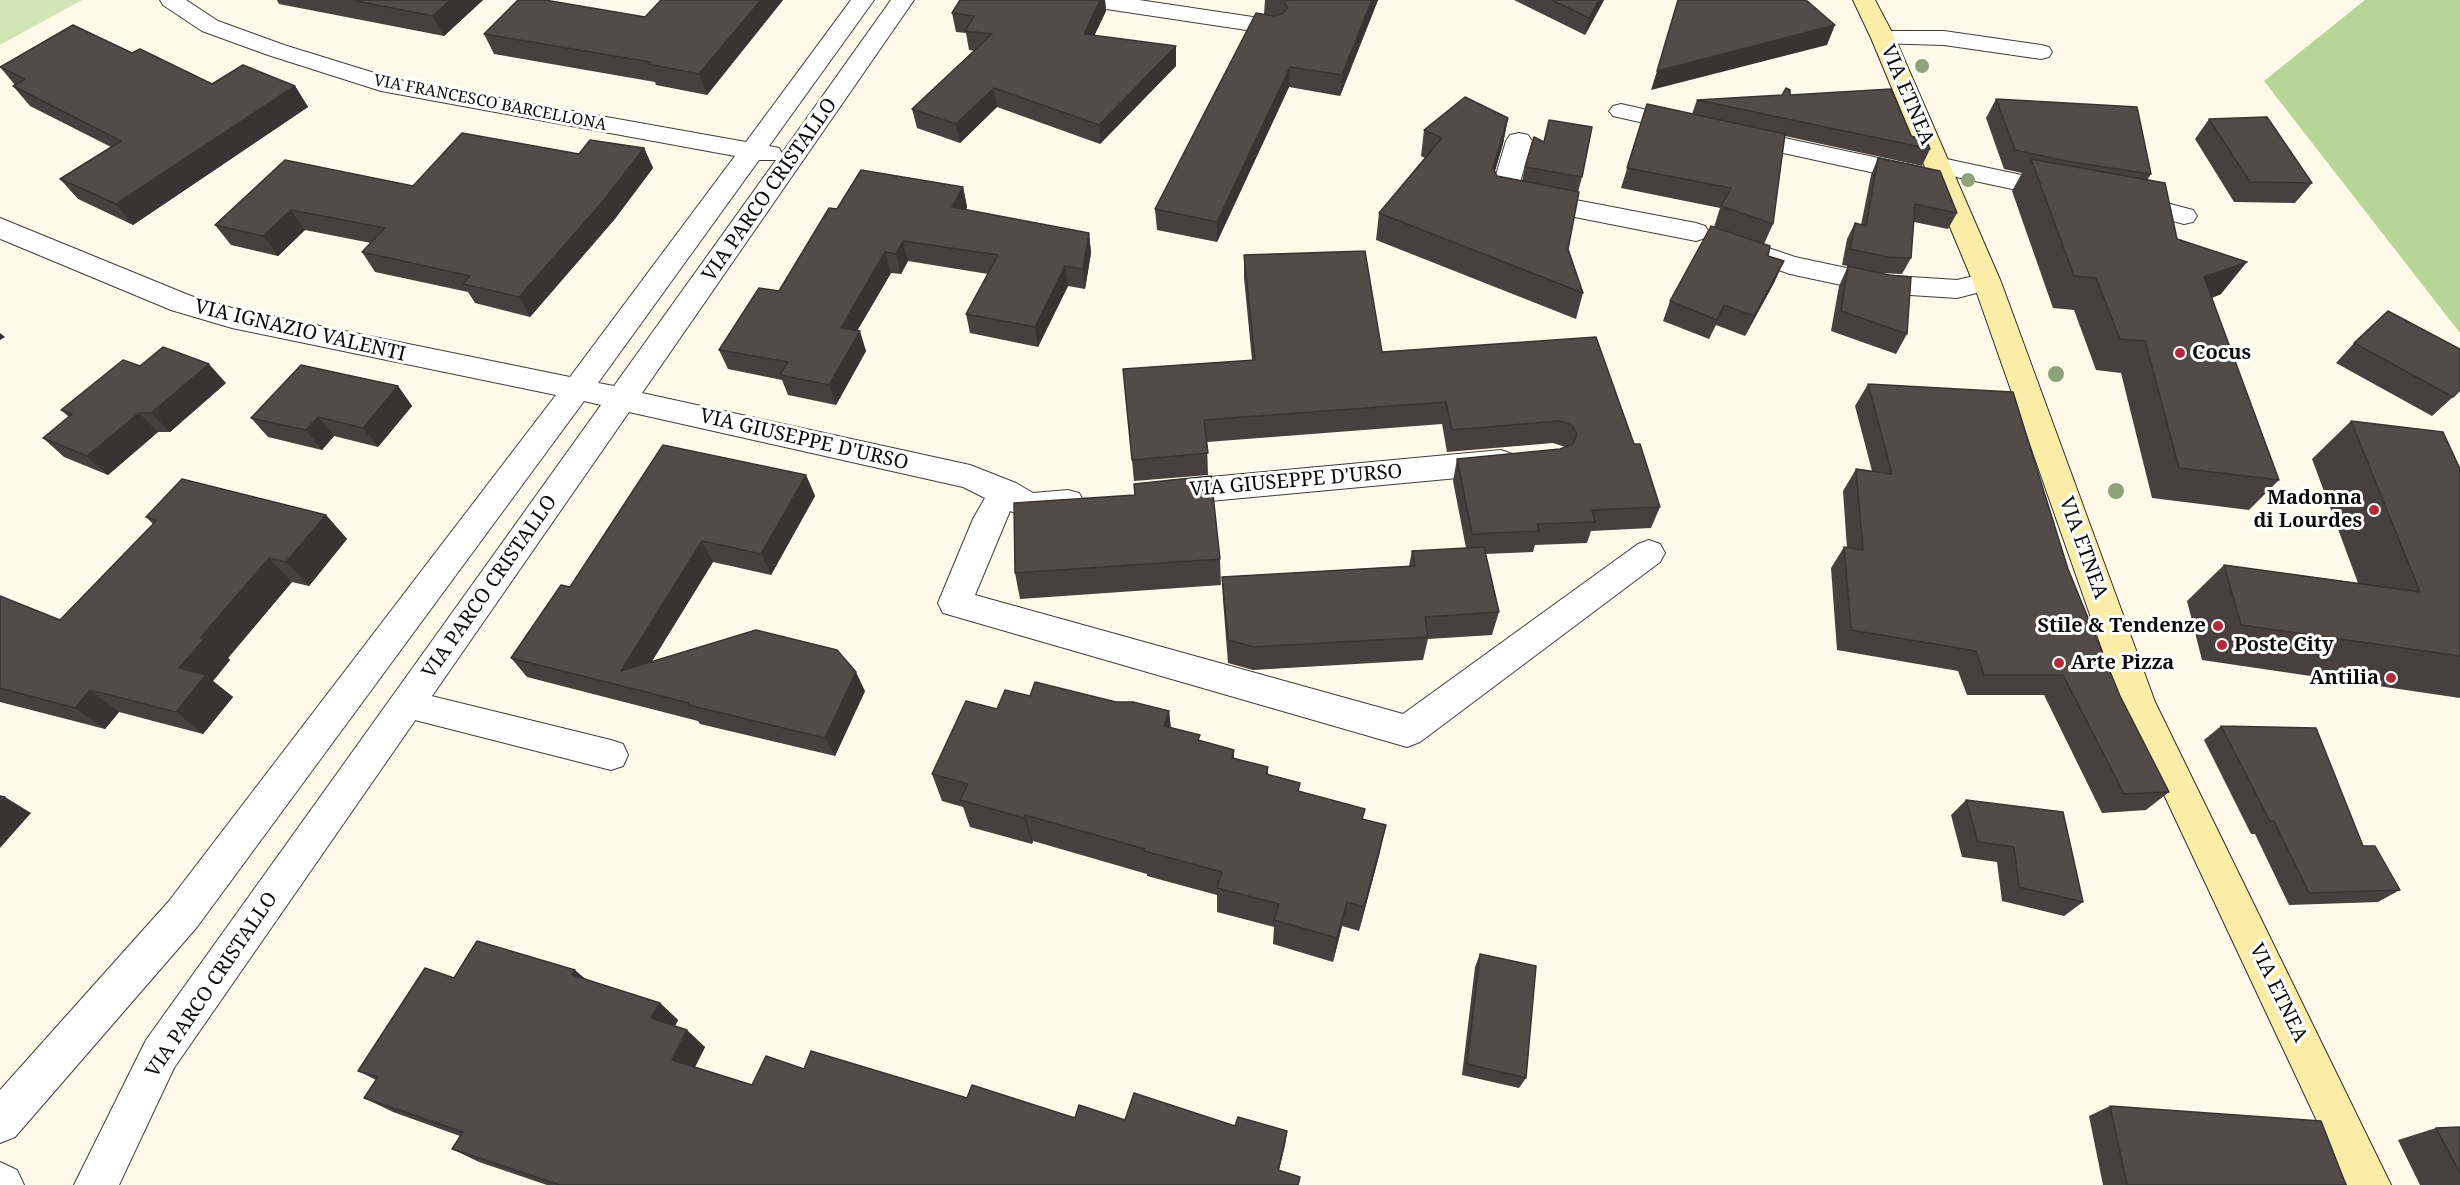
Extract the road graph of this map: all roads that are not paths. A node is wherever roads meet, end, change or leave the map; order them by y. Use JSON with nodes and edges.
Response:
{"nodes":[{"id":1,"x":171,"y":0,"type":"edge"},
{"id":2,"x":863,"y":0,"type":"edge"},
{"id":3,"x":903,"y":0,"type":"edge"},
{"id":4,"x":1093,"y":0,"type":"edge"},
{"id":5,"x":1864,"y":0,"type":"edge"},
{"id":6,"x":1273,"y":27,"type":"edge"},
{"id":7,"x":1883,"y":38,"type":"junction"},
{"id":8,"x":2041,"y":52,"type":"dead end"},
{"id":9,"x":1621,"y":111,"type":"dead end"},
{"id":10,"x":1519,"y":141,"type":"dead end"},
{"id":11,"x":752,"y":151,"type":"junction"},
{"id":12,"x":792,"y":157,"type":"junction"},
{"id":13,"x":1940,"y":172,"type":"junction"},
{"id":14,"x":2184,"y":216,"type":"dead end"},
{"id":15,"x":0,"y":227,"type":"edge"},
{"id":16,"x":1696,"y":232,"type":"joint"},
{"id":17,"x":1987,"y":282,"type":"junction"},
{"id":18,"x":577,"y":389,"type":"junction"},
{"id":19,"x":622,"y":400,"type":"junction"},
{"id":20,"x":1530,"y":459,"type":"edge"},
{"id":21,"x":1005,"y":492,"type":"junction"},
{"id":22,"x":1137,"y":496,"type":"edge"},
{"id":23,"x":1102,"y":499,"type":"edge"},
{"id":24,"x":1649,"y":553,"type":"dead end"},
{"id":25,"x":407,"y":704,"type":"junction"},
{"id":26,"x":611,"y":755,"type":"dead end"},
{"id":27,"x":0,"y":1122,"type":"edge"},
{"id":28,"x":96,"y":1185,"type":"edge"},
{"id":29,"x":2369,"y":1185,"type":"edge"}],
"edges":[{"from":1,"to":11,"type":"street","name":"VIA FRANCESCO BARCELLONA"},
{"from":2,"to":11,"type":"street","name":"VIA PARCO CRISTALLO"},
{"from":3,"to":12,"type":"street","name":"VIA PARCO CRISTALLO"},
{"from":4,"to":6,"type":"street"},
{"from":5,"to":7,"type":"main road","name":"VIA ETNEA"},
{"from":7,"to":8,"type":"lane"},
{"from":7,"to":13,"type":"main road","name":"VIA ETNEA"},
{"from":9,"to":13,"type":"lane"},
{"from":10,"to":16,"type":"street"},
{"from":11,"to":12,"type":"street","name":"VIA FRANCESCO BARCELLONA"},
{"from":11,"to":18,"type":"street","name":"VIA PARCO CRISTALLO"},
{"from":12,"to":19,"type":"street","name":"VIA PARCO CRISTALLO"},
{"from":13,"to":14,"type":"lane"},
{"from":13,"to":17,"type":"main road","name":"VIA ETNEA"},
{"from":15,"to":18,"type":"street","name":"VIA IGNAZIO VALENTI"},
{"from":16,"to":17,"type":"lane"},
{"from":17,"to":29,"type":"main road","name":"VIA ETNEA"},
{"from":18,"to":19,"type":"street","name":"VIA IGNAZIO VALENTI"},
{"from":18,"to":27,"type":"street","name":"VIA PARCO CRISTALLO"},
{"from":19,"to":21,"type":"street","name":"VIA GIUSEPPE D'URSO"},
{"from":19,"to":25,"type":"street","name":"VIA PARCO CRISTALLO"},
{"from":20,"to":22,"type":"street","name":"VIA GIUSEPPE D'URSO"},
{"from":21,"to":23,"type":"street","name":"VIA GIUSEPPE D'URSO"},
{"from":21,"to":24,"type":"street"},
{"from":25,"to":26,"type":"lane"},
{"from":25,"to":28,"type":"street","name":"VIA PARCO CRISTALLO"}]}
